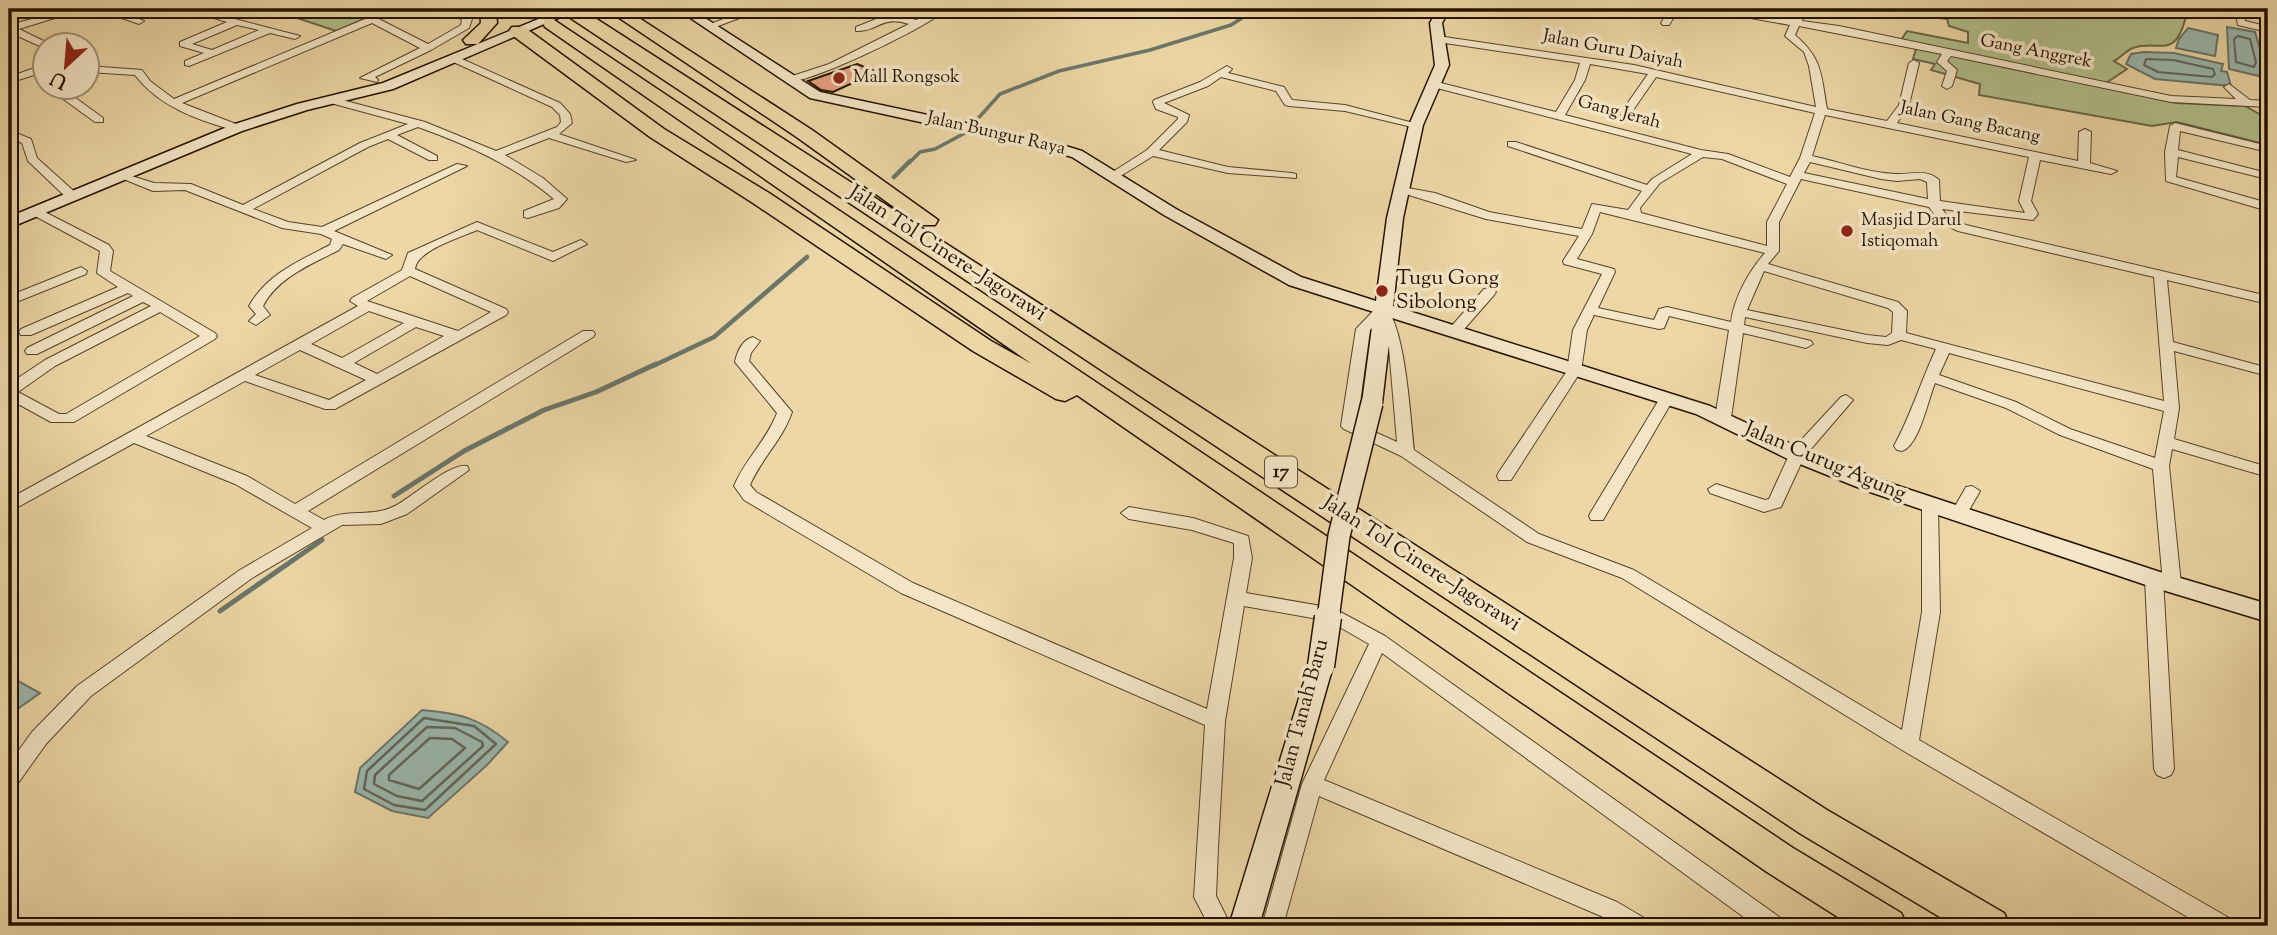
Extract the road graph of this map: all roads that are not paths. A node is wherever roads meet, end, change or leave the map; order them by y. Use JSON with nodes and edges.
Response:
{"nodes":[{"id":1,"x":79,"y":9,"type":"edge"},
{"id":2,"x":120,"y":9,"type":"edge"},
{"id":3,"x":189,"y":9,"type":"edge"},
{"id":4,"x":246,"y":9,"type":"edge"},
{"id":5,"x":352,"y":9,"type":"edge"},
{"id":6,"x":453,"y":9,"type":"edge"},
{"id":7,"x":488,"y":9,"type":"edge"},
{"id":8,"x":614,"y":9,"type":"edge"},
{"id":9,"x":683,"y":9,"type":"edge"},
{"id":10,"x":758,"y":9,"type":"edge"},
{"id":11,"x":852,"y":9,"type":"edge"},
{"id":12,"x":871,"y":9,"type":"edge"},
{"id":13,"x":919,"y":9,"type":"edge"},
{"id":14,"x":1444,"y":9,"type":"edge"},
{"id":15,"x":1674,"y":9,"type":"edge"},
{"id":16,"x":1705,"y":9,"type":"edge"},
{"id":17,"x":1802,"y":9,"type":"edge"},
{"id":18,"x":2239,"y":9,"type":"edge"},
{"id":19,"x":2265,"y":9,"type":"edge"},
{"id":20,"x":562,"y":14,"type":"edge"},
{"id":21,"x":835,"y":15,"type":"dead end"},
{"id":22,"x":892,"y":16,"type":"junction"},
{"id":23,"x":221,"y":18,"type":"junction"},
{"id":24,"x":373,"y":19,"type":"junction"},
{"id":25,"x":139,"y":21,"type":"dead end"},
{"id":26,"x":236,"y":22,"type":"junction"},
{"id":27,"x":1798,"y":22,"type":"junction"},
{"id":28,"x":1666,"y":23,"type":"dead end"},
{"id":29,"x":919,"y":24,"type":"junction"},
{"id":30,"x":710,"y":26,"type":"junction"},
{"id":31,"x":10,"y":29,"type":"edge"},
{"id":32,"x":859,"y":29,"type":"dead end"},
{"id":33,"x":2267,"y":29,"type":"edge"},
{"id":34,"x":268,"y":30,"type":"junction"},
{"id":35,"x":518,"y":31,"type":"junction"},
{"id":36,"x":295,"y":36,"type":"dead end"},
{"id":37,"x":2268,"y":38,"type":"edge"},
{"id":38,"x":32,"y":39,"type":"edge"},
{"id":39,"x":1438,"y":39,"type":"junction"},
{"id":40,"x":472,"y":40,"type":"junction"},
{"id":41,"x":428,"y":48,"type":"junction"},
{"id":42,"x":1948,"y":52,"type":"junction"},
{"id":43,"x":213,"y":53,"type":"junction"},
{"id":44,"x":453,"y":58,"type":"junction"},
{"id":45,"x":1586,"y":60,"type":"junction"},
{"id":46,"x":189,"y":63,"type":"dead end"},
{"id":47,"x":1914,"y":63,"type":"dead end"},
{"id":48,"x":102,"y":70,"type":"edge"},
{"id":49,"x":32,"y":71,"type":"edge"},
{"id":50,"x":109,"y":71,"type":"junction"},
{"id":51,"x":102,"y":74,"type":"edge"},
{"id":52,"x":1653,"y":74,"type":"junction"},
{"id":53,"x":9,"y":80,"type":"edge"},
{"id":54,"x":790,"y":80,"type":"junction"},
{"id":55,"x":380,"y":83,"type":"junction"},
{"id":56,"x":1433,"y":84,"type":"junction"},
{"id":57,"x":1947,"y":86,"type":"dead end"},
{"id":58,"x":2230,"y":87,"type":"dead end"},
{"id":59,"x":331,"y":100,"type":"junction"},
{"id":60,"x":74,"y":102,"type":"edge"},
{"id":61,"x":173,"y":103,"type":"junction"},
{"id":62,"x":2247,"y":103,"type":"junction"},
{"id":63,"x":2268,"y":104,"type":"edge"},
{"id":64,"x":1822,"y":109,"type":"junction"},
{"id":65,"x":1625,"y":114,"type":"dead end"},
{"id":66,"x":1559,"y":116,"type":"junction"},
{"id":67,"x":99,"y":120,"type":"dead end"},
{"id":68,"x":416,"y":124,"type":"junction"},
{"id":69,"x":1414,"y":124,"type":"junction"},
{"id":70,"x":1891,"y":124,"type":"junction"},
{"id":71,"x":237,"y":128,"type":"junction"},
{"id":72,"x":2085,"y":132,"type":"dead end"},
{"id":73,"x":9,"y":133,"type":"edge"},
{"id":74,"x":388,"y":135,"type":"junction"},
{"id":75,"x":551,"y":135,"type":"junction"},
{"id":76,"x":1512,"y":144,"type":"dead end"},
{"id":77,"x":2268,"y":149,"type":"edge"},
{"id":78,"x":1151,"y":152,"type":"junction"},
{"id":79,"x":2171,"y":152,"type":"junction"},
{"id":80,"x":1701,"y":153,"type":"junction"},
{"id":81,"x":496,"y":155,"type":"junction"},
{"id":82,"x":2035,"y":155,"type":"junction"},
{"id":83,"x":433,"y":158,"type":"dead end"},
{"id":84,"x":1806,"y":158,"type":"junction"},
{"id":85,"x":630,"y":160,"type":"dead end"},
{"id":86,"x":2084,"y":165,"type":"junction"},
{"id":87,"x":461,"y":166,"type":"dead end"},
{"id":88,"x":2111,"y":171,"type":"dead end"},
{"id":89,"x":2263,"y":175,"type":"dead end"},
{"id":90,"x":122,"y":176,"type":"junction"},
{"id":91,"x":1115,"y":176,"type":"junction"},
{"id":92,"x":1292,"y":176,"type":"dead end"},
{"id":93,"x":1796,"y":179,"type":"junction"},
{"id":94,"x":1402,"y":191,"type":"junction"},
{"id":95,"x":1651,"y":191,"type":"junction"},
{"id":96,"x":73,"y":197,"type":"junction"},
{"id":97,"x":1934,"y":204,"type":"junction"},
{"id":98,"x":2268,"y":206,"type":"edge"},
{"id":99,"x":243,"y":211,"type":"junction"},
{"id":100,"x":37,"y":212,"type":"junction"},
{"id":101,"x":528,"y":214,"type":"dead end"},
{"id":102,"x":1635,"y":215,"type":"junction"},
{"id":103,"x":9,"y":223,"type":"edge"},
{"id":104,"x":324,"y":231,"type":"junction"},
{"id":105,"x":1584,"y":233,"type":"junction"},
{"id":106,"x":339,"y":238,"type":"junction"},
{"id":107,"x":581,"y":244,"type":"dead end"},
{"id":108,"x":1773,"y":251,"type":"junction"},
{"id":109,"x":386,"y":255,"type":"dead end"},
{"id":110,"x":1760,"y":266,"type":"junction"},
{"id":111,"x":81,"y":271,"type":"dead end"},
{"id":112,"x":409,"y":271,"type":"junction"},
{"id":113,"x":2160,"y":275,"type":"junction"},
{"id":114,"x":127,"y":288,"type":"junction"},
{"id":115,"x":1489,"y":292,"type":"dead end"},
{"id":116,"x":142,"y":297,"type":"junction"},
{"id":117,"x":2268,"y":300,"type":"edge"},
{"id":118,"x":9,"y":301,"type":"edge"},
{"id":119,"x":368,"y":306,"type":"junction"},
{"id":120,"x":160,"y":307,"type":"junction"},
{"id":121,"x":1382,"y":310,"type":"junction"},
{"id":122,"x":1590,"y":310,"type":"junction"},
{"id":123,"x":1738,"y":319,"type":"junction"},
{"id":124,"x":256,"y":321,"type":"dead end"},
{"id":125,"x":415,"y":322,"type":"junction"},
{"id":126,"x":26,"y":332,"type":"dead end"},
{"id":127,"x":1454,"y":332,"type":"junction"},
{"id":128,"x":588,"y":334,"type":"dead end"},
{"id":129,"x":1899,"y":335,"type":"junction"},
{"id":130,"x":454,"y":336,"type":"junction"},
{"id":131,"x":754,"y":341,"type":"dead end"},
{"id":132,"x":1082,"y":341,"type":"junction"},
{"id":133,"x":1806,"y":344,"type":"dead end"},
{"id":134,"x":302,"y":345,"type":"junction"},
{"id":135,"x":2168,"y":345,"type":"junction"},
{"id":136,"x":1944,"y":347,"type":"junction"},
{"id":137,"x":32,"y":351,"type":"dead end"},
{"id":138,"x":344,"y":363,"type":"junction"},
{"id":139,"x":1574,"y":371,"type":"junction"},
{"id":140,"x":2268,"y":372,"type":"edge"},
{"id":141,"x":245,"y":376,"type":"junction"},
{"id":142,"x":1932,"y":377,"type":"junction"},
{"id":143,"x":379,"y":380,"type":"junction"},
{"id":144,"x":9,"y":392,"type":"edge"},
{"id":145,"x":1667,"y":398,"type":"junction"},
{"id":146,"x":1846,"y":400,"type":"dead end"},
{"id":147,"x":2172,"y":408,"type":"junction"},
{"id":148,"x":1723,"y":418,"type":"junction"},
{"id":149,"x":135,"y":438,"type":"junction"},
{"id":150,"x":2168,"y":442,"type":"junction"},
{"id":151,"x":1902,"y":446,"type":"dead end"},
{"id":152,"x":1406,"y":452,"type":"junction"},
{"id":153,"x":1797,"y":455,"type":"junction"},
{"id":154,"x":2161,"y":466,"type":"junction"},
{"id":155,"x":461,"y":470,"type":"dead end"},
{"id":156,"x":2268,"y":472,"type":"edge"},
{"id":157,"x":1505,"y":476,"type":"dead end"},
{"id":158,"x":1716,"y":489,"type":"dead end"},
{"id":159,"x":1972,"y":491,"type":"dead end"},
{"id":160,"x":1241,"y":493,"type":"junction"},
{"id":161,"x":9,"y":506,"type":"edge"},
{"id":162,"x":1930,"y":506,"type":"junction"},
{"id":163,"x":297,"y":510,"type":"junction"},
{"id":164,"x":1129,"y":513,"type":"dead end"},
{"id":165,"x":1958,"y":515,"type":"junction"},
{"id":166,"x":1597,"y":516,"type":"dead end"},
{"id":167,"x":323,"y":527,"type":"junction"},
{"id":168,"x":2163,"y":582,"type":"junction"},
{"id":169,"x":1236,"y":598,"type":"junction"},
{"id":170,"x":2268,"y":613,"type":"edge"},
{"id":171,"x":1379,"y":641,"type":"junction"},
{"id":172,"x":1215,"y":721,"type":"junction"},
{"id":173,"x":1909,"y":744,"type":"junction"},
{"id":174,"x":2164,"y":769,"type":"dead end"},
{"id":175,"x":9,"y":780,"type":"edge"},
{"id":176,"x":1312,"y":784,"type":"junction"},
{"id":177,"x":1220,"y":926,"type":"edge"},
{"id":178,"x":1244,"y":926,"type":"edge"},
{"id":179,"x":1270,"y":926,"type":"edge"},
{"id":180,"x":1638,"y":926,"type":"edge"},
{"id":181,"x":1774,"y":926,"type":"edge"},
{"id":182,"x":1887,"y":926,"type":"edge"},
{"id":183,"x":1990,"y":926,"type":"edge"},
{"id":184,"x":2223,"y":926,"type":"edge"}],
"edges":[{"from":1,"to":31,"type":"street"},
{"from":2,"to":25,"type":"street"},
{"from":3,"to":23,"type":"street"},
{"from":4,"to":23,"type":"street"},
{"from":5,"to":24,"type":"street"},
{"from":6,"to":41,"type":"street"},
{"from":7,"to":40,"type":"highway"},
{"from":8,"to":132,"type":"highway"},
{"from":9,"to":30,"type":"street","name":"Jalan Bungur Raya"},
{"from":10,"to":30,"type":"street"},
{"from":11,"to":21,"type":"street"},
{"from":12,"to":22,"type":"street"},
{"from":13,"to":29,"type":"street"},
{"from":14,"to":39,"type":"street","name":"Jalan Tanah Baru"},
{"from":15,"to":28,"type":"street"},
{"from":16,"to":27,"type":"street","name":"Gang Anggrek"},
{"from":17,"to":27,"type":"street"},
{"from":18,"to":33,"type":"street"},
{"from":19,"to":33,"type":"street"},
{"from":20,"to":35,"type":"street"},
{"from":20,"to":40,"type":"street"},
{"from":20,"to":132,"type":"highway","name":"Jalan Tol Cinere–Jagorawi","number":"17"},
{"from":20,"to":160,"type":"highway","name":"Jalan Tol Cinere–Jagorawi","number":"17"},
{"from":22,"to":29,"type":"street"},
{"from":22,"to":32,"type":"street"},
{"from":23,"to":26,"type":"street"},
{"from":24,"to":41,"type":"street"},
{"from":24,"to":61,"type":"street"},
{"from":26,"to":34,"type":"street"},
{"from":26,"to":43,"type":"street"},
{"from":27,"to":42,"type":"street","name":"Gang Anggrek"},
{"from":27,"to":64,"type":"street"},
{"from":29,"to":54,"type":"street"},
{"from":30,"to":54,"type":"street","name":"Jalan Bungur Raya"},
{"from":31,"to":38,"type":"street"},
{"from":33,"to":37,"type":"street"},
{"from":34,"to":36,"type":"street"},
{"from":34,"to":43,"type":"street"},
{"from":35,"to":44,"type":"street"},
{"from":35,"to":160,"type":"highway"},
{"from":39,"to":45,"type":"street","name":"Jalan Guru Daiyah"},
{"from":39,"to":56,"type":"street","name":"Jalan Tanah Baru"},
{"from":40,"to":55,"type":"street"},
{"from":41,"to":55,"type":"street"},
{"from":42,"to":57,"type":"street"},
{"from":42,"to":62,"type":"street","name":"Gang Anggrek"},
{"from":43,"to":46,"type":"street"},
{"from":44,"to":55,"type":"street"},
{"from":44,"to":75,"type":"street"},
{"from":45,"to":52,"type":"street","name":"Jalan Guru Daiyah"},
{"from":45,"to":66,"type":"street"},
{"from":47,"to":70,"type":"street"},
{"from":48,"to":50,"type":"street"},
{"from":49,"to":53,"type":"street"},
{"from":50,"to":51,"type":"street"},
{"from":50,"to":61,"type":"street"},
{"from":52,"to":64,"type":"street","name":"Jalan Guru Daiyah"},
{"from":52,"to":65,"type":"street"},
{"from":54,"to":91,"type":"street","name":"Jalan Bungur Raya"},
{"from":55,"to":59,"type":"street"},
{"from":56,"to":66,"type":"street","name":"Gang Jerah"},
{"from":56,"to":69,"type":"street","name":"Jalan Tanah Baru"},
{"from":58,"to":62,"type":"street"},
{"from":59,"to":68,"type":"street"},
{"from":59,"to":71,"type":"street"},
{"from":60,"to":67,"type":"street"},
{"from":61,"to":71,"type":"street"},
{"from":62,"to":63,"type":"street","name":"Gang Anggrek"},
{"from":64,"to":70,"type":"street","name":"Jalan Gang Bacang"},
{"from":64,"to":84,"type":"street"},
{"from":66,"to":80,"type":"street","name":"Gang Jerah"},
{"from":68,"to":74,"type":"street"},
{"from":68,"to":81,"type":"street"},
{"from":69,"to":78,"type":"street"},
{"from":69,"to":94,"type":"street","name":"Jalan Tanah Baru"},
{"from":70,"to":82,"type":"street","name":"Jalan Gang Bacang"},
{"from":71,"to":90,"type":"street"},
{"from":72,"to":86,"type":"street"},
{"from":73,"to":96,"type":"street"},
{"from":74,"to":83,"type":"street"},
{"from":74,"to":99,"type":"street"},
{"from":75,"to":81,"type":"street"},
{"from":75,"to":85,"type":"street"},
{"from":76,"to":95,"type":"street"},
{"from":77,"to":79,"type":"street"},
{"from":78,"to":91,"type":"street"},
{"from":78,"to":92,"type":"street"},
{"from":79,"to":89,"type":"street"},
{"from":79,"to":98,"type":"street"},
{"from":80,"to":93,"type":"street","name":"Gang Jerah"},
{"from":80,"to":95,"type":"street"},
{"from":81,"to":101,"type":"street"},
{"from":82,"to":86,"type":"street","name":"Jalan Gang Bacang"},
{"from":82,"to":97,"type":"street","name":"Gang Jerah"},
{"from":84,"to":93,"type":"street"},
{"from":84,"to":97,"type":"street"},
{"from":86,"to":88,"type":"street","name":"Jalan Gang Bacang"},
{"from":87,"to":104,"type":"street"},
{"from":90,"to":96,"type":"street"},
{"from":90,"to":99,"type":"street"},
{"from":91,"to":121,"type":"street","name":"Jalan Bungur Raya"},
{"from":93,"to":97,"type":"street","name":"Gang Jerah"},
{"from":93,"to":108,"type":"street"},
{"from":94,"to":105,"type":"street"},
{"from":94,"to":121,"type":"street","name":"Jalan Tanah Baru"},
{"from":95,"to":102,"type":"street"},
{"from":96,"to":100,"type":"street"},
{"from":97,"to":113,"type":"street"},
{"from":99,"to":104,"type":"street"},
{"from":100,"to":103,"type":"street"},
{"from":100,"to":114,"type":"street"},
{"from":102,"to":105,"type":"street"},
{"from":102,"to":108,"type":"street"},
{"from":104,"to":106,"type":"street"},
{"from":105,"to":122,"type":"street"},
{"from":106,"to":109,"type":"street"},
{"from":106,"to":124,"type":"street"},
{"from":107,"to":112,"type":"street"},
{"from":108,"to":110,"type":"street"},
{"from":110,"to":123,"type":"street"},
{"from":110,"to":129,"type":"street"},
{"from":111,"to":118,"type":"street"},
{"from":112,"to":119,"type":"street"},
{"from":112,"to":130,"type":"street"},
{"from":113,"to":117,"type":"street"},
{"from":113,"to":135,"type":"street"},
{"from":114,"to":116,"type":"street"},
{"from":114,"to":126,"type":"street"},
{"from":115,"to":127,"type":"street"},
{"from":116,"to":120,"type":"street"},
{"from":116,"to":137,"type":"street"},
{"from":119,"to":125,"type":"street"},
{"from":119,"to":134,"type":"street"},
{"from":120,"to":144,"type":"street"},
{"from":120,"to":144,"type":"street"},
{"from":121,"to":127,"type":"street","name":"Jalan Curug Agung"},
{"from":121,"to":152,"type":"street"},
{"from":121,"to":152,"type":"street"},
{"from":121,"to":178,"type":"street","name":"Jalan Tanah Baru","bridge":true},
{"from":122,"to":123,"type":"street"},
{"from":122,"to":139,"type":"street"},
{"from":123,"to":129,"type":"street"},
{"from":123,"to":133,"type":"street"},
{"from":123,"to":148,"type":"street"},
{"from":125,"to":130,"type":"street"},
{"from":125,"to":138,"type":"street"},
{"from":127,"to":139,"type":"street","name":"Jalan Curug Agung"},
{"from":128,"to":163,"type":"street"},
{"from":129,"to":136,"type":"street"},
{"from":130,"to":143,"type":"street"},
{"from":131,"to":172,"type":"street"},
{"from":132,"to":183,"type":"highway","name":"Jalan Tol Cinere–Jagorawi","number":"17"},
{"from":134,"to":138,"type":"street"},
{"from":134,"to":141,"type":"street"},
{"from":135,"to":140,"type":"street"},
{"from":135,"to":147,"type":"street"},
{"from":136,"to":142,"type":"street"},
{"from":136,"to":147,"type":"street"},
{"from":138,"to":143,"type":"street"},
{"from":139,"to":145,"type":"street","name":"Jalan Curug Agung"},
{"from":139,"to":157,"type":"street"},
{"from":141,"to":143,"type":"street"},
{"from":141,"to":149,"type":"street"},
{"from":142,"to":151,"type":"street"},
{"from":142,"to":154,"type":"street"},
{"from":145,"to":148,"type":"street","name":"Jalan Curug Agung"},
{"from":145,"to":166,"type":"street"},
{"from":146,"to":153,"type":"street"},
{"from":147,"to":150,"type":"street"},
{"from":148,"to":153,"type":"street","name":"Jalan Curug Agung"},
{"from":149,"to":161,"type":"street"},
{"from":149,"to":163,"type":"street"},
{"from":150,"to":154,"type":"street"},
{"from":150,"to":156,"type":"street"},
{"from":152,"to":173,"type":"street"},
{"from":153,"to":158,"type":"street"},
{"from":153,"to":162,"type":"street","name":"Jalan Curug Agung"},
{"from":154,"to":168,"type":"street"},
{"from":155,"to":167,"type":"street"},
{"from":159,"to":165,"type":"street"},
{"from":160,"to":182,"type":"highway","name":"Jalan Tol Cinere–Jagorawi","number":"17"},
{"from":162,"to":165,"type":"street","name":"Jalan Curug Agung"},
{"from":162,"to":173,"type":"street"},
{"from":163,"to":167,"type":"street"},
{"from":164,"to":169,"type":"street"},
{"from":165,"to":168,"type":"street","name":"Jalan Curug Agung"},
{"from":167,"to":175,"type":"street"},
{"from":168,"to":170,"type":"street","name":"Jalan Curug Agung"},
{"from":168,"to":174,"type":"street"},
{"from":169,"to":171,"type":"street"},
{"from":169,"to":172,"type":"street"},
{"from":171,"to":176,"type":"street"},
{"from":171,"to":181,"type":"street"},
{"from":172,"to":177,"type":"street"},
{"from":173,"to":184,"type":"street"},
{"from":176,"to":179,"type":"street"},
{"from":176,"to":180,"type":"street"}]}
